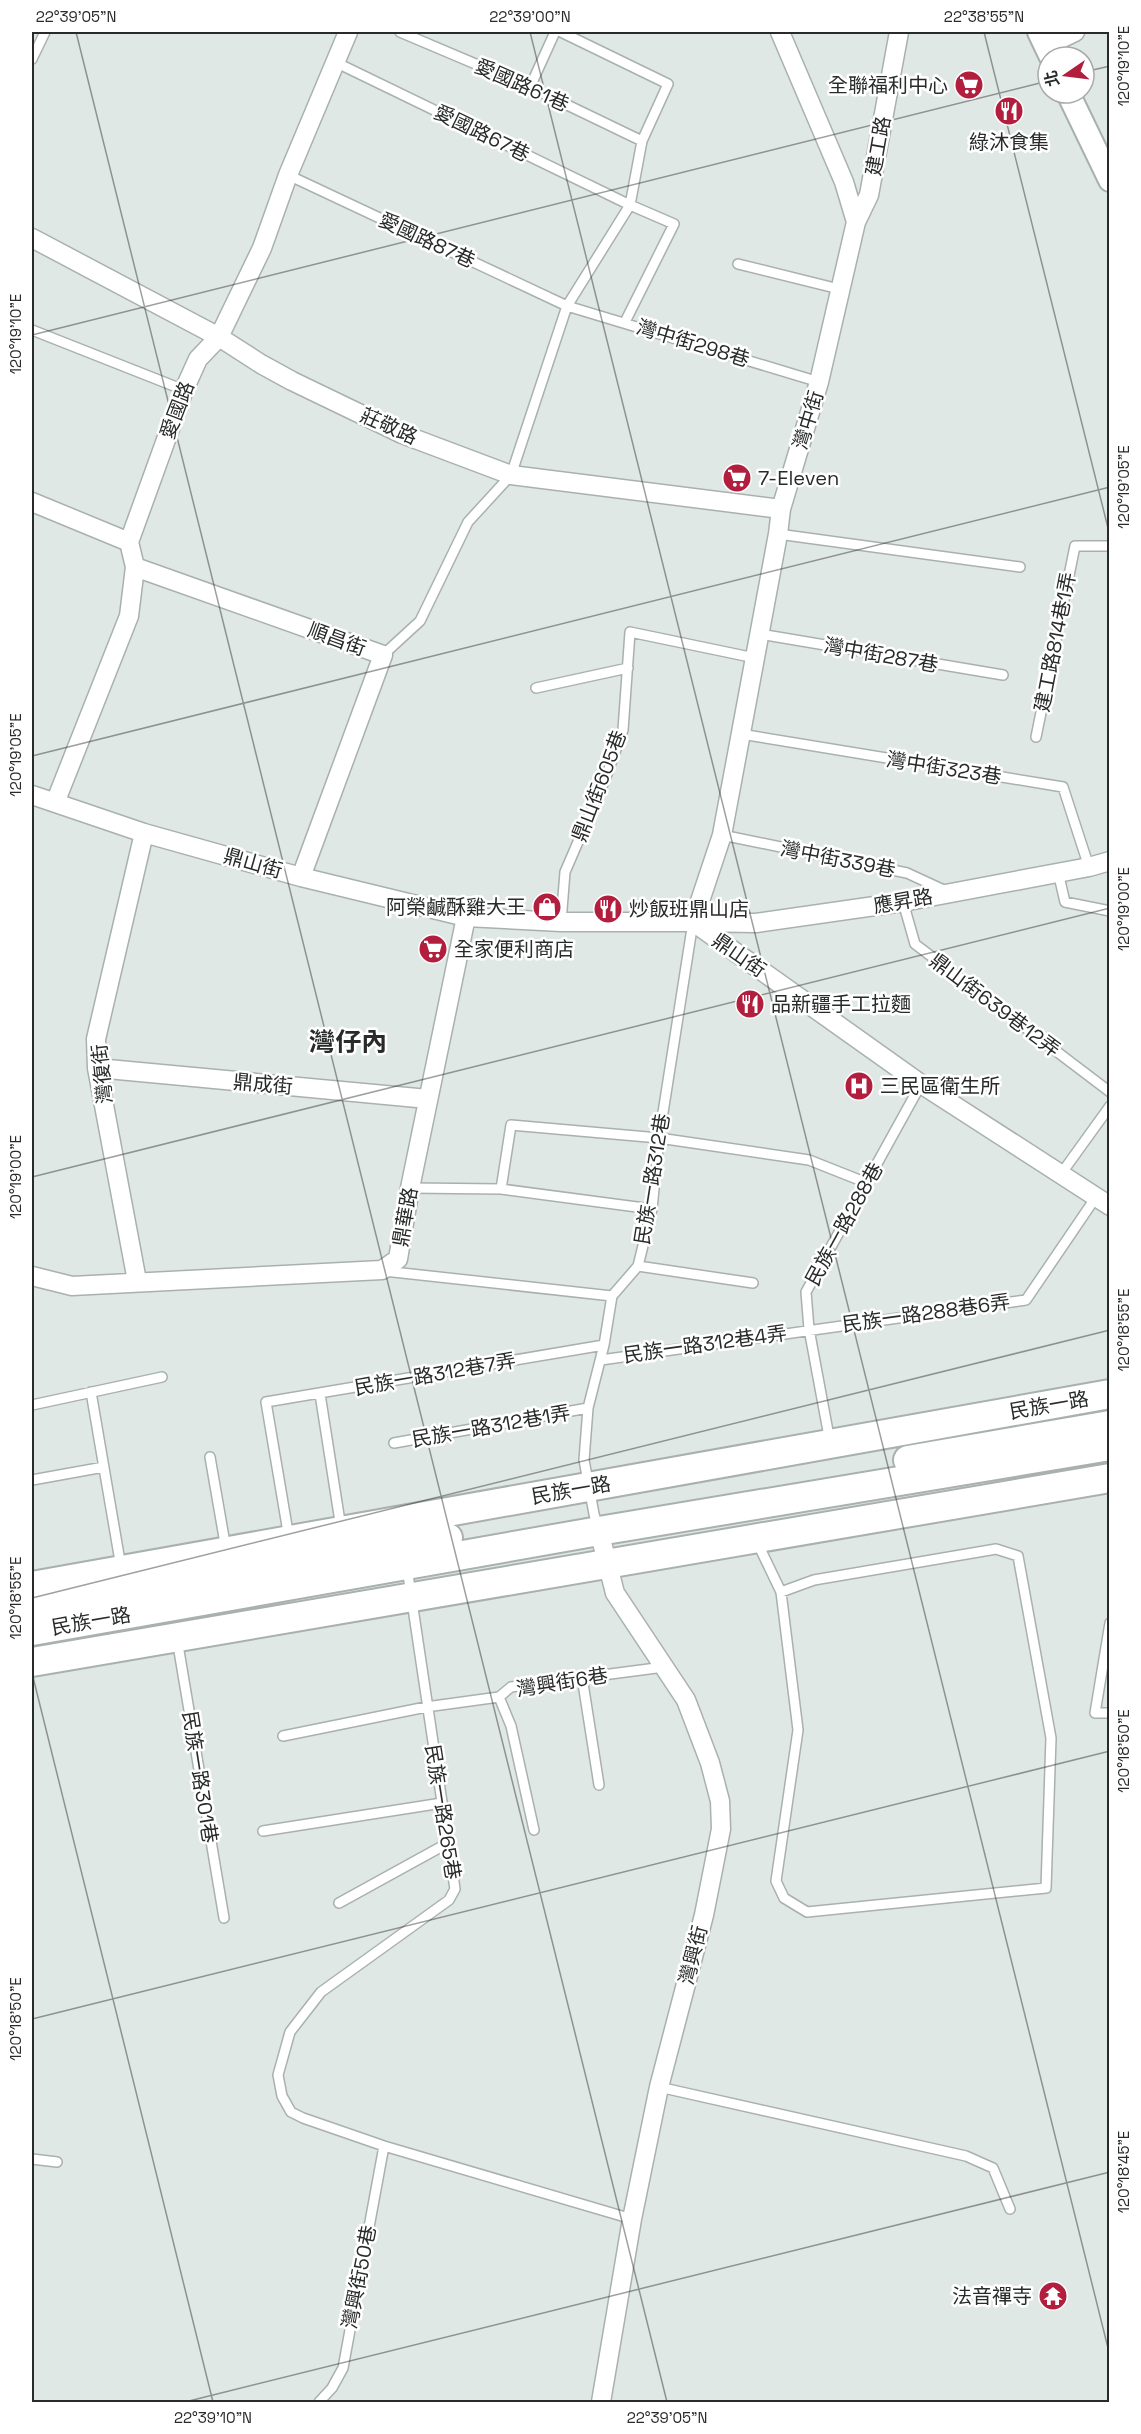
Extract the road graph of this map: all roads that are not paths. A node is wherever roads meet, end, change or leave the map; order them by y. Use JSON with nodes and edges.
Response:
{"nodes":[{"id":1,"x":45,"y":32,"type":"edge"},
{"id":2,"x":348,"y":32,"type":"edge"},
{"id":3,"x":400,"y":32,"type":"edge"},
{"id":4,"x":555,"y":32,"type":"edge"},
{"id":5,"x":561,"y":32,"type":"edge"},
{"id":6,"x":780,"y":32,"type":"edge"},
{"id":7,"x":899,"y":32,"type":"edge"},
{"id":8,"x":1075,"y":32,"type":"edge"},
{"id":9,"x":1045,"y":45,"type":"edge"},
{"id":10,"x":32,"y":59,"type":"edge"},
{"id":11,"x":333,"y":62,"type":"junction"},
{"id":12,"x":530,"y":87,"type":"junction"},
{"id":13,"x":1074,"y":105,"type":"edge"},
{"id":14,"x":642,"y":141,"type":"junction"},
{"id":15,"x":288,"y":175,"type":"junction"},
{"id":16,"x":1110,"y":180,"type":"edge"},
{"id":17,"x":630,"y":205,"type":"junction"},
{"id":18,"x":856,"y":222,"type":"junction"},
{"id":19,"x":32,"y":238,"type":"edge"},
{"id":20,"x":738,"y":264,"type":"dead end"},
{"id":21,"x":839,"y":289,"type":"junction"},
{"id":22,"x":567,"y":306,"type":"junction"},
{"id":23,"x":625,"y":322,"type":"junction"},
{"id":24,"x":32,"y":330,"type":"edge"},
{"id":25,"x":219,"y":337,"type":"junction"},
{"id":26,"x":819,"y":382,"type":"junction"},
{"id":27,"x":184,"y":390,"type":"junction"},
{"id":28,"x":511,"y":475,"type":"junction"},
{"id":29,"x":32,"y":502,"type":"edge"},
{"id":30,"x":781,"y":509,"type":"junction"},
{"id":31,"x":778,"y":534,"type":"junction"},
{"id":32,"x":129,"y":542,"type":"junction"},
{"id":33,"x":1110,"y":546,"type":"edge"},
{"id":34,"x":135,"y":567,"type":"junction"},
{"id":35,"x":1020,"y":567,"type":"dead end"},
{"id":36,"x":760,"y":634,"type":"junction"},
{"id":37,"x":383,"y":655,"type":"junction"},
{"id":38,"x":755,"y":658,"type":"junction"},
{"id":39,"x":628,"y":668,"type":"junction"},
{"id":40,"x":1003,"y":675,"type":"dead end"},
{"id":41,"x":536,"y":688,"type":"dead end"},
{"id":42,"x":741,"y":734,"type":"junction"},
{"id":43,"x":1036,"y":737,"type":"dead end"},
{"id":44,"x":32,"y":795,"type":"edge"},
{"id":45,"x":55,"y":803,"type":"junction"},
{"id":46,"x":144,"y":833,"type":"junction"},
{"id":47,"x":722,"y":835,"type":"junction"},
{"id":48,"x":1110,"y":861,"type":"edge"},
{"id":49,"x":1089,"y":867,"type":"junction"},
{"id":50,"x":1058,"y":872,"type":"junction"},
{"id":51,"x":301,"y":877,"type":"junction"},
{"id":52,"x":951,"y":893,"type":"junction"},
{"id":53,"x":903,"y":902,"type":"junction"},
{"id":54,"x":1110,"y":911,"type":"edge"},
{"id":55,"x":466,"y":917,"type":"junction"},
{"id":56,"x":561,"y":922,"type":"junction"},
{"id":57,"x":693,"y":922,"type":"junction"},
{"id":58,"x":97,"y":1068,"type":"junction"},
{"id":59,"x":921,"y":1084,"type":"junction"},
{"id":60,"x":1110,"y":1092,"type":"edge"},
{"id":61,"x":428,"y":1099,"type":"junction"},
{"id":62,"x":1110,"y":1106,"type":"edge"},
{"id":63,"x":658,"y":1138,"type":"junction"},
{"id":64,"x":1061,"y":1174,"type":"junction"},
{"id":65,"x":867,"y":1183,"type":"junction"},
{"id":66,"x":410,"y":1188,"type":"junction"},
{"id":67,"x":501,"y":1189,"type":"junction"},
{"id":68,"x":1103,"y":1202,"type":"edge"},
{"id":69,"x":652,"y":1209,"type":"junction"},
{"id":70,"x":638,"y":1266,"type":"junction"},
{"id":71,"x":382,"y":1270,"type":"junction"},
{"id":72,"x":32,"y":1276,"type":"edge"},
{"id":73,"x":137,"y":1281,"type":"junction"},
{"id":74,"x":753,"y":1283,"type":"dead end"},
{"id":75,"x":612,"y":1296,"type":"junction"},
{"id":76,"x":809,"y":1329,"type":"junction"},
{"id":77,"x":604,"y":1345,"type":"junction"},
{"id":78,"x":601,"y":1360,"type":"junction"},
{"id":79,"x":162,"y":1377,"type":"dead end"},
{"id":80,"x":91,"y":1392,"type":"junction"},
{"id":81,"x":320,"y":1394,"type":"junction"},
{"id":82,"x":1110,"y":1394,"type":"edge"},
{"id":83,"x":32,"y":1405,"type":"edge"},
{"id":84,"x":588,"y":1408,"type":"junction"},
{"id":85,"x":1110,"y":1425,"type":"edge"},
{"id":86,"x":394,"y":1443,"type":"dead end"},
{"id":87,"x":830,"y":1444,"type":"junction"},
{"id":88,"x":1110,"y":1446,"type":"edge"},
{"id":89,"x":210,"y":1457,"type":"dead end"},
{"id":90,"x":104,"y":1467,"type":"junction"},
{"id":91,"x":1110,"y":1478,"type":"edge"},
{"id":92,"x":32,"y":1480,"type":"edge"},
{"id":93,"x":594,"y":1510,"type":"junction"},
{"id":94,"x":342,"y":1530,"type":"junction"},
{"id":95,"x":755,"y":1539,"type":"junction"},
{"id":96,"x":289,"y":1540,"type":"junction"},
{"id":97,"x":226,"y":1551,"type":"junction"},
{"id":98,"x":608,"y":1563,"type":"junction"},
{"id":99,"x":407,"y":1566,"type":"junction"},
{"id":100,"x":121,"y":1570,"type":"junction"},
{"id":101,"x":32,"y":1586,"type":"edge"},
{"id":102,"x":781,"y":1592,"type":"junction"},
{"id":103,"x":410,"y":1597,"type":"junction"},
{"id":104,"x":32,"y":1608,"type":"edge"},
{"id":105,"x":1110,"y":1623,"type":"edge"},
{"id":106,"x":32,"y":1631,"type":"edge"},
{"id":107,"x":177,"y":1636,"type":"junction"},
{"id":108,"x":32,"y":1662,"type":"edge"},
{"id":109,"x":664,"y":1666,"type":"junction"},
{"id":110,"x":582,"y":1677,"type":"junction"},
{"id":111,"x":499,"y":1697,"type":"junction"},
{"id":112,"x":426,"y":1707,"type":"junction"},
{"id":113,"x":1110,"y":1713,"type":"edge"},
{"id":114,"x":283,"y":1736,"type":"dead end"},
{"id":115,"x":599,"y":1785,"type":"dead end"},
{"id":116,"x":442,"y":1803,"type":"junction"},
{"id":117,"x":534,"y":1830,"type":"dead end"},
{"id":118,"x":263,"y":1831,"type":"dead end"},
{"id":119,"x":448,"y":1843,"type":"junction"},
{"id":120,"x":339,"y":1903,"type":"dead end"},
{"id":121,"x":224,"y":1918,"type":"dead end"},
{"id":122,"x":659,"y":2087,"type":"junction"},
{"id":123,"x":384,"y":2146,"type":"junction"},
{"id":124,"x":32,"y":2159,"type":"edge"},
{"id":125,"x":57,"y":2162,"type":"dead end"},
{"id":126,"x":1010,"y":2209,"type":"dead end"},
{"id":127,"x":632,"y":2219,"type":"junction"},
{"id":128,"x":319,"y":2403,"type":"edge"},
{"id":129,"x":602,"y":2403,"type":"edge"}],
"edges":[{"from":1,"to":10,"type":"lane"},
{"from":2,"to":11,"type":"street","name":"愛國路"},
{"from":3,"to":12,"type":"lane","name":"愛國路61巷"},
{"from":4,"to":12,"type":"lane"},
{"from":5,"to":14,"type":"lane"},
{"from":6,"to":18,"type":"street"},
{"from":7,"to":18,"type":"street","name":"建工路"},
{"from":8,"to":9,"type":"street"},
{"from":11,"to":15,"type":"street","name":"愛國路"},
{"from":11,"to":17,"type":"lane","name":"愛國路67巷"},
{"from":12,"to":14,"type":"lane","name":"愛國路61巷"},
{"from":13,"to":16,"type":"street"},
{"from":14,"to":17,"type":"lane"},
{"from":15,"to":22,"type":"lane","name":"愛國路87巷"},
{"from":15,"to":25,"type":"street","name":"愛國路"},
{"from":17,"to":22,"type":"lane"},
{"from":17,"to":23,"type":"lane","name":"愛國路67巷"},
{"from":18,"to":21,"type":"street","name":"灣中街"},
{"from":19,"to":25,"type":"street","name":"莊敬路"},
{"from":20,"to":21,"type":"lane"},
{"from":21,"to":26,"type":"street","name":"灣中街"},
{"from":22,"to":23,"type":"lane","name":"灣中街298巷"},
{"from":22,"to":28,"type":"lane"},
{"from":23,"to":26,"type":"lane","name":"灣中街298巷"},
{"from":24,"to":27,"type":"lane"},
{"from":25,"to":27,"type":"street","name":"愛國路"},
{"from":25,"to":28,"type":"street","name":"莊敬路"},
{"from":26,"to":30,"type":"street","name":"灣中街"},
{"from":27,"to":32,"type":"street","name":"愛國路"},
{"from":28,"to":30,"type":"street","name":"莊敬路"},
{"from":28,"to":37,"type":"lane"},
{"from":29,"to":32,"type":"street"},
{"from":30,"to":31,"type":"street","name":"灣中街"},
{"from":31,"to":35,"type":"lane"},
{"from":31,"to":36,"type":"street","name":"灣中街"},
{"from":32,"to":34,"type":"street"},
{"from":33,"to":43,"type":"lane","name":"建工路814巷1弄"},
{"from":34,"to":37,"type":"street","name":"順昌街"},
{"from":34,"to":45,"type":"street"},
{"from":36,"to":38,"type":"street","name":"灣中街"},
{"from":36,"to":40,"type":"lane","name":"灣中街287巷"},
{"from":37,"to":51,"type":"street","name":"順昌街"},
{"from":38,"to":39,"type":"lane","name":"鼎山街605巷"},
{"from":38,"to":42,"type":"street","name":"灣中街"},
{"from":39,"to":41,"type":"lane"},
{"from":39,"to":56,"type":"lane","name":"鼎山街605巷"},
{"from":42,"to":47,"type":"street","name":"灣中街"},
{"from":42,"to":49,"type":"lane","name":"灣中街323巷"},
{"from":44,"to":45,"type":"street","name":"鼎山街"},
{"from":45,"to":46,"type":"street","name":"鼎山街"},
{"from":46,"to":51,"type":"street","name":"鼎山街"},
{"from":46,"to":58,"type":"street","name":"灣復街"},
{"from":47,"to":52,"type":"lane","name":"灣中街339巷"},
{"from":47,"to":57,"type":"street","name":"灣中街"},
{"from":48,"to":49,"type":"street","name":"應昇路"},
{"from":49,"to":50,"type":"street","name":"應昇路"},
{"from":50,"to":52,"type":"street","name":"應昇路"},
{"from":50,"to":54,"type":"lane"},
{"from":51,"to":55,"type":"street","name":"鼎山街"},
{"from":52,"to":53,"type":"street","name":"應昇路"},
{"from":53,"to":57,"type":"street","name":"應昇路"},
{"from":53,"to":60,"type":"lane","name":"鼎山街639巷12弄"},
{"from":55,"to":56,"type":"street","name":"鼎山街"},
{"from":55,"to":61,"type":"street","name":"鼎華路"},
{"from":56,"to":57,"type":"street","name":"鼎山街"},
{"from":57,"to":59,"type":"street","name":"鼎山街"},
{"from":57,"to":63,"type":"lane","name":"民族一路312巷"},
{"from":58,"to":61,"type":"street","name":"鼎成街"},
{"from":58,"to":73,"type":"street","name":"灣復街"},
{"from":59,"to":64,"type":"street","name":"鼎山街"},
{"from":59,"to":65,"type":"lane","name":"民族一路288巷"},
{"from":61,"to":66,"type":"street","name":"鼎華路"},
{"from":62,"to":64,"type":"lane"},
{"from":63,"to":65,"type":"lane"},
{"from":63,"to":67,"type":"lane"},
{"from":63,"to":69,"type":"lane","name":"民族一路312巷"},
{"from":64,"to":68,"type":"street","name":"鼎山街"},
{"from":65,"to":76,"type":"lane","name":"民族一路288巷"},
{"from":66,"to":67,"type":"lane"},
{"from":66,"to":71,"type":"street","name":"鼎華路"},
{"from":67,"to":69,"type":"lane"},
{"from":68,"to":76,"type":"lane","name":"民族一路288巷6弄"},
{"from":69,"to":70,"type":"lane","name":"民族一路312巷"},
{"from":70,"to":74,"type":"lane"},
{"from":70,"to":75,"type":"lane","name":"民族一路312巷"},
{"from":71,"to":73,"type":"street","name":"鼎華路"},
{"from":71,"to":75,"type":"lane"},
{"from":72,"to":73,"type":"street","name":"鼎華路"},
{"from":75,"to":77,"type":"lane"},
{"from":76,"to":78,"type":"lane","name":"民族一路312巷4弄"},
{"from":76,"to":87,"type":"lane","name":"民族一路288巷"},
{"from":77,"to":78,"type":"lane"},
{"from":77,"to":81,"type":"lane","name":"民族一路312巷7弄"},
{"from":78,"to":84,"type":"lane"},
{"from":79,"to":80,"type":"lane"},
{"from":80,"to":83,"type":"lane"},
{"from":80,"to":90,"type":"lane"},
{"from":81,"to":94,"type":"lane"},
{"from":81,"to":96,"type":"lane","name":"民族一路312巷7弄"},
{"from":82,"to":87,"type":"main road","name":"民族一路"},
{"from":84,"to":86,"type":"lane","name":"民族一路312巷1弄"},
{"from":84,"to":93,"type":"lane"},
{"from":85,"to":93,"type":"main road","name":"民族一路"},
{"from":87,"to":93,"type":"main road","name":"民族一路"},
{"from":88,"to":93,"type":"main road","name":"民族一路"},
{"from":89,"to":97,"type":"lane"},
{"from":90,"to":92,"type":"lane"},
{"from":90,"to":100,"type":"lane"},
{"from":91,"to":95,"type":"main road","name":"民族一路"},
{"from":93,"to":94,"type":"main road","name":"民族一路"},
{"from":93,"to":98,"type":"street","name":"灣興街"},
{"from":93,"to":99,"type":"main road","name":"民族一路"},
{"from":93,"to":104,"type":"main road","name":"民族一路"},
{"from":94,"to":96,"type":"main road","name":"民族一路"},
{"from":95,"to":98,"type":"main road","name":"民族一路"},
{"from":95,"to":102,"type":"lane"},
{"from":96,"to":97,"type":"main road","name":"民族一路"},
{"from":97,"to":100,"type":"main road","name":"民族一路"},
{"from":98,"to":103,"type":"main road","name":"民族一路"},
{"from":98,"to":109,"type":"street","name":"灣興街"},
{"from":99,"to":103,"type":"lane","name":"民族一路265巷"},
{"from":99,"to":106,"type":"main road","name":"民族一路"},
{"from":100,"to":101,"type":"main road","name":"民族一路"},
{"from":102,"to":102,"type":"lane"},
{"from":103,"to":107,"type":"main road","name":"民族一路"},
{"from":103,"to":112,"type":"lane","name":"民族一路265巷"},
{"from":105,"to":113,"type":"lane"},
{"from":107,"to":108,"type":"main road","name":"民族一路"},
{"from":107,"to":121,"type":"lane","name":"民族一路301巷"},
{"from":109,"to":110,"type":"lane","name":"灣興街6巷"},
{"from":109,"to":122,"type":"street","name":"灣興街"},
{"from":110,"to":111,"type":"lane","name":"灣興街6巷"},
{"from":110,"to":115,"type":"lane"},
{"from":111,"to":112,"type":"lane","name":"灣興街6巷"},
{"from":111,"to":117,"type":"lane"},
{"from":112,"to":114,"type":"lane","name":"灣興街6巷"},
{"from":112,"to":116,"type":"lane","name":"民族一路265巷"},
{"from":116,"to":118,"type":"lane"},
{"from":116,"to":119,"type":"lane","name":"民族一路265巷"},
{"from":119,"to":120,"type":"lane"},
{"from":119,"to":123,"type":"lane","name":"民族一路265巷"},
{"from":122,"to":126,"type":"lane"},
{"from":122,"to":127,"type":"street","name":"灣興街"},
{"from":123,"to":127,"type":"lane"},
{"from":123,"to":128,"type":"lane","name":"灣興街50巷"},
{"from":124,"to":125,"type":"lane"},
{"from":127,"to":129,"type":"street","name":"灣興街"}]}
